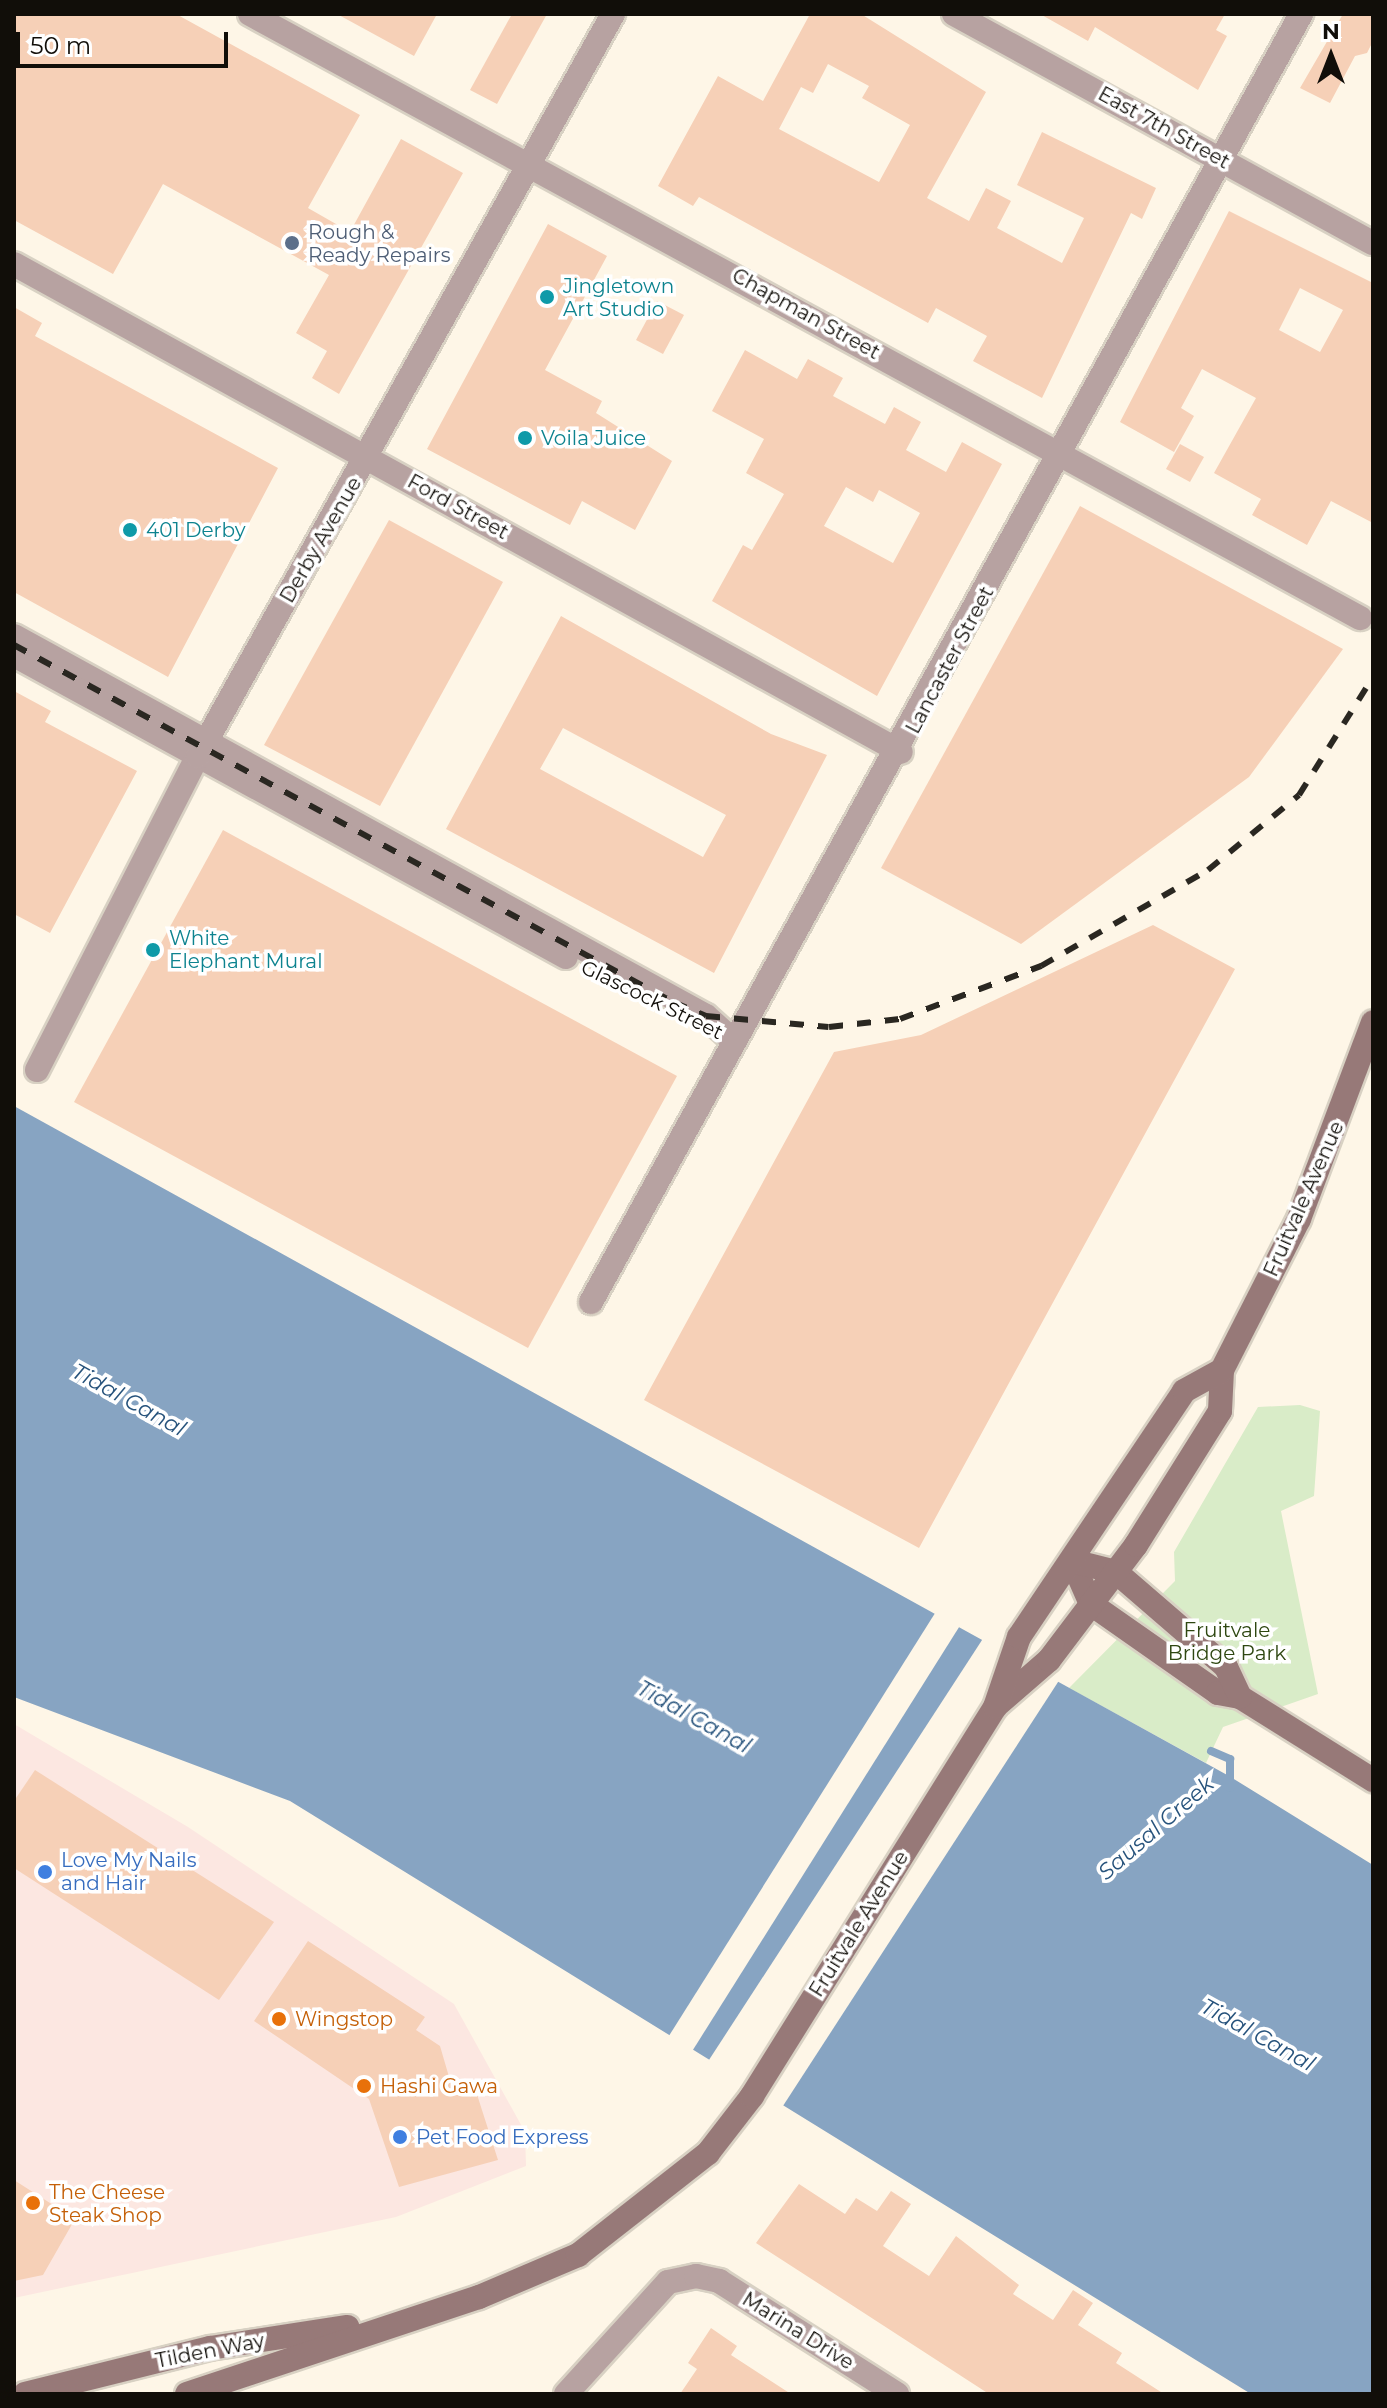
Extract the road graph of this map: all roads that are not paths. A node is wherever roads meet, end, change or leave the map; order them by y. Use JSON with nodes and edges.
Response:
{"nodes":[{"id":1,"x":250,"y":14,"type":"edge"},
{"id":2,"x":613,"y":14,"type":"edge"},
{"id":3,"x":954,"y":14,"type":"edge"},
{"id":4,"x":1301,"y":14,"type":"edge"},
{"id":5,"x":1221,"y":160,"type":"junction"},
{"id":6,"x":530,"y":164,"type":"junction"},
{"id":7,"x":1373,"y":243,"type":"edge"},
{"id":8,"x":14,"y":264,"type":"edge"},
{"id":9,"x":1062,"y":454,"type":"junction"},
{"id":10,"x":368,"y":458,"type":"junction"},
{"id":11,"x":1360,"y":618,"type":"dead end"},
{"id":12,"x":14,"y":636,"type":"edge"},
{"id":13,"x":14,"y":655,"type":"edge"},
{"id":14,"x":202,"y":749,"type":"junction"},
{"id":15,"x":901,"y":752,"type":"junction"},
{"id":16,"x":1373,"y":1022,"type":"edge"},
{"id":17,"x":734,"y":1041,"type":"junction"},
{"id":18,"x":42,"y":1060,"type":"dead end"},
{"id":19,"x":591,"y":1302,"type":"dead end"},
{"id":20,"x":1222,"y":1370,"type":"junction"},
{"id":21,"x":1072,"y":1561,"type":"junction"},
{"id":22,"x":1116,"y":1572,"type":"junction"},
{"id":23,"x":1091,"y":1604,"type":"junction"},
{"id":24,"x":1240,"y":1697,"type":"junction"},
{"id":25,"x":995,"y":1707,"type":"junction"},
{"id":26,"x":1373,"y":1780,"type":"edge"},
{"id":27,"x":720,"y":2140,"type":"joint"},
{"id":28,"x":397,"y":2319,"type":"junction"},
{"id":29,"x":25,"y":2394,"type":"edge"},
{"id":30,"x":187,"y":2394,"type":"edge"},
{"id":31,"x":566,"y":2394,"type":"edge"},
{"id":32,"x":897,"y":2394,"type":"edge"}],
"edges":[{"from":1,"to":6,"type":"street","name":"Chapman Street"},
{"from":2,"to":6,"type":"street","name":"Derby Avenue"},
{"from":3,"to":5,"type":"street","name":"East 7th Street"},
{"from":4,"to":5,"type":"street","name":"Lancaster Street"},
{"from":5,"to":7,"type":"street","name":"East 7th Street"},
{"from":5,"to":9,"type":"street","name":"Lancaster Street"},
{"from":6,"to":9,"type":"street","name":"Chapman Street"},
{"from":6,"to":10,"type":"street","name":"Derby Avenue"},
{"from":8,"to":10,"type":"street","name":"Ford Street"},
{"from":9,"to":11,"type":"street","name":"Chapman Street"},
{"from":9,"to":15,"type":"street","name":"Lancaster Street"},
{"from":10,"to":14,"type":"street","name":"Derby Avenue"},
{"from":10,"to":15,"type":"street","name":"Ford Street"},
{"from":12,"to":14,"type":"street","name":"Glascock Street"},
{"from":13,"to":14,"type":"street","name":"Glascock Street"},
{"from":14,"to":17,"type":"street","name":"Glascock Street"},
{"from":14,"to":18,"type":"street","name":"Derby Avenue"},
{"from":15,"to":17,"type":"street","name":"Lancaster Street"},
{"from":16,"to":20,"type":"main road","name":"Fruitvale Avenue"},
{"from":17,"to":19,"type":"street","name":"Lancaster Street"},
{"from":20,"to":21,"type":"main road","name":"Fruitvale Avenue"},
{"from":20,"to":22,"type":"main road","name":"Fruitvale Avenue"},
{"from":21,"to":22,"type":"main road"},
{"from":21,"to":23,"type":"main road"},
{"from":21,"to":25,"type":"main road","name":"Fruitvale Avenue"},
{"from":22,"to":23,"type":"main road","name":"Fruitvale Avenue"},
{"from":22,"to":24,"type":"main road"},
{"from":23,"to":24,"type":"main road"},
{"from":23,"to":25,"type":"main road","name":"Fruitvale Avenue"},
{"from":24,"to":26,"type":"main road"},
{"from":25,"to":27,"type":"main road","name":"Fruitvale Avenue"},
{"from":27,"to":28,"type":"main road","name":"Tilden Way"},
{"from":28,"to":29,"type":"main road","name":"Tilden Way"},
{"from":28,"to":30,"type":"main road","name":"Tilden Way"},
{"from":31,"to":32,"type":"street","name":"Marina Drive"}]}
